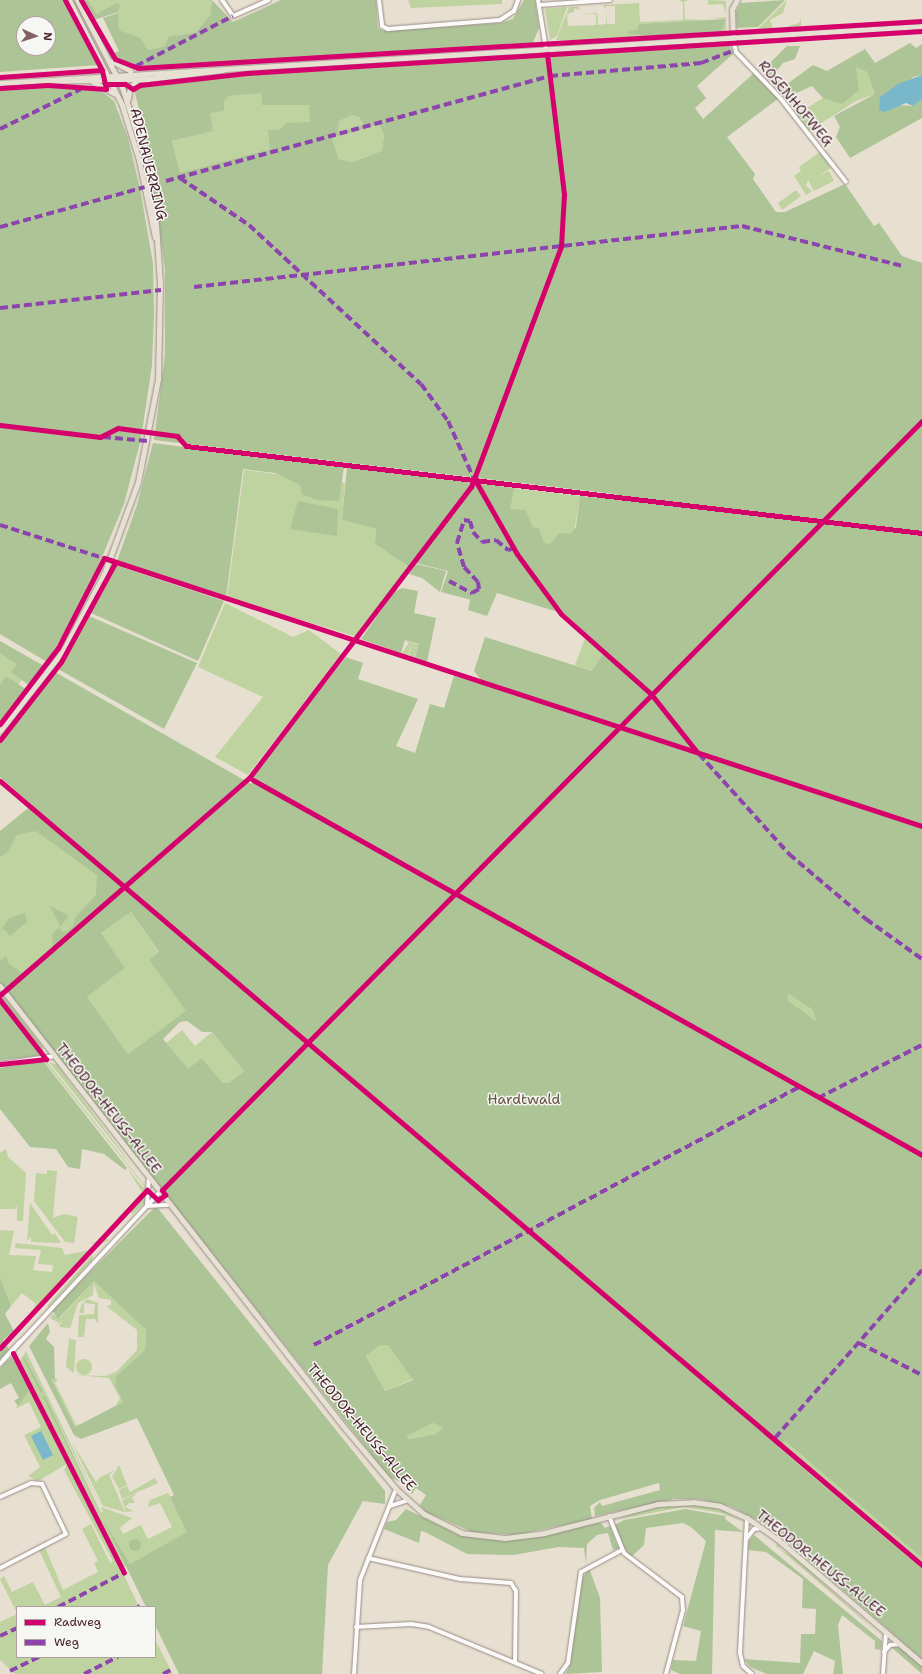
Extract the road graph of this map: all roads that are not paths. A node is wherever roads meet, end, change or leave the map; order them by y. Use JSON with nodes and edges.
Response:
{"nodes":[{"id":1,"x":69,"y":0,"type":"edge"},
{"id":2,"x":77,"y":0,"type":"edge"},
{"id":3,"x":222,"y":0,"type":"edge"},
{"id":4,"x":269,"y":0,"type":"edge"},
{"id":5,"x":379,"y":0,"type":"edge"},
{"id":6,"x":518,"y":0,"type":"edge"},
{"id":7,"x":610,"y":0,"type":"edge"},
{"id":8,"x":735,"y":1,"type":"edge"},
{"id":9,"x":539,"y":2,"type":"edge"},
{"id":10,"x":922,"y":26,"type":"edge"},
{"id":11,"x":734,"y":38,"type":"junction"},
{"id":12,"x":546,"y":49,"type":"junction"},
{"id":13,"x":109,"y":58,"type":"junction"},
{"id":14,"x":228,"y":69,"type":"junction"},
{"id":15,"x":137,"y":73,"type":"junction"},
{"id":16,"x":109,"y":74,"type":"junction"},
{"id":17,"x":116,"y":74,"type":"junction"},
{"id":18,"x":138,"y":80,"type":"junction"},
{"id":19,"x":40,"y":81,"type":"junction"},
{"id":20,"x":89,"y":81,"type":"junction"},
{"id":21,"x":112,"y":81,"type":"junction"},
{"id":22,"x":119,"y":81,"type":"junction"},
{"id":23,"x":0,"y":83,"type":"edge"},
{"id":24,"x":118,"y":95,"type":"junction"},
{"id":25,"x":129,"y":104,"type":"junction"},
{"id":26,"x":846,"y":182,"type":"dead end"},
{"id":27,"x":158,"y":250,"type":"junction"},
{"id":28,"x":0,"y":731,"type":"edge"},
{"id":29,"x":0,"y":986,"type":"edge"},
{"id":30,"x":0,"y":991,"type":"edge"},
{"id":31,"x":13,"y":1004,"type":"junction"},
{"id":32,"x":54,"y":1056,"type":"junction"},
{"id":33,"x":0,"y":1064,"type":"edge"},
{"id":34,"x":149,"y":1179,"type":"junction"},
{"id":35,"x":159,"y":1193,"type":"junction"},
{"id":36,"x":169,"y":1205,"type":"junction"},
{"id":37,"x":147,"y":1206,"type":"junction"},
{"id":38,"x":0,"y":1364,"type":"edge"},
{"id":39,"x":396,"y":1489,"type":"junction"},
{"id":40,"x":0,"y":1497,"type":"edge"},
{"id":41,"x":408,"y":1500,"type":"junction"},
{"id":42,"x":390,"y":1507,"type":"junction"},
{"id":43,"x":609,"y":1516,"type":"junction"},
{"id":44,"x":747,"y":1518,"type":"junction"},
{"id":45,"x":762,"y":1528,"type":"junction"},
{"id":46,"x":746,"y":1539,"type":"junction"},
{"id":47,"x":622,"y":1550,"type":"junction"},
{"id":48,"x":368,"y":1558,"type":"junction"},
{"id":49,"x":0,"y":1568,"type":"edge"},
{"id":50,"x":356,"y":1628,"type":"junction"},
{"id":51,"x":886,"y":1632,"type":"junction"},
{"id":52,"x":900,"y":1644,"type":"junction"},
{"id":53,"x":884,"y":1653,"type":"junction"},
{"id":54,"x":515,"y":1662,"type":"junction"},
{"id":55,"x":922,"y":1663,"type":"edge"},
{"id":56,"x":354,"y":1674,"type":"edge"},
{"id":57,"x":542,"y":1674,"type":"edge"},
{"id":58,"x":560,"y":1674,"type":"edge"},
{"id":59,"x":666,"y":1674,"type":"edge"},
{"id":60,"x":752,"y":1674,"type":"edge"},
{"id":61,"x":883,"y":1674,"type":"edge"}],
"edges":[{"from":1,"to":16,"type":"main road","name":"ADENAUERRING"},
{"from":2,"to":13,"type":"main road","name":"ADENAUERRING"},
{"from":3,"to":4,"type":"street"},
{"from":5,"to":6,"type":"street"},
{"from":7,"to":9,"type":"street"},
{"from":8,"to":11,"type":"main road"},
{"from":9,"to":12,"type":"street"},
{"from":10,"to":11,"type":"main road"},
{"from":11,"to":12,"type":"main road"},
{"from":11,"to":26,"type":"street","name":"ROSENHOFWEG"},
{"from":12,"to":14,"type":"main road"},
{"from":13,"to":15,"type":"main road"},
{"from":13,"to":17,"type":"main road","name":"ADENAUERRING"},
{"from":14,"to":15,"type":"main road"},
{"from":14,"to":18,"type":"main road"},
{"from":15,"to":17,"type":"main road"},
{"from":16,"to":17,"type":"main road"},
{"from":16,"to":19,"type":"main road"},
{"from":16,"to":21,"type":"main road","name":"ADENAUERRING"},
{"from":17,"to":22,"type":"main road","name":"ADENAUERRING"},
{"from":18,"to":22,"type":"main road"},
{"from":18,"to":25,"type":"main road"},
{"from":19,"to":20,"type":"main road"},
{"from":19,"to":23,"type":"main road"},
{"from":20,"to":21,"type":"main road"},
{"from":20,"to":24,"type":"main road"},
{"from":21,"to":22,"type":"main road"},
{"from":21,"to":24,"type":"main road","name":"ADENAUERRING"},
{"from":22,"to":25,"type":"main road","name":"ADENAUERRING"},
{"from":24,"to":27,"type":"main road","name":"ADENAUERRING"},
{"from":25,"to":27,"type":"main road","name":"ADENAUERRING"},
{"from":27,"to":28,"type":"main road","name":"ADENAUERRING"},
{"from":29,"to":31,"type":"main road","name":"THEODOR-HEUSS-ALLEE"},
{"from":30,"to":31,"type":"main road","name":"THEODOR-HEUSS-ALLEE"},
{"from":31,"to":32,"type":"main road","name":"THEODOR-HEUSS-ALLEE"},
{"from":32,"to":33,"type":"street"},
{"from":32,"to":34,"type":"main road","name":"THEODOR-HEUSS-ALLEE"},
{"from":34,"to":35,"type":"main road","name":"THEODOR-HEUSS-ALLEE"},
{"from":34,"to":37,"type":"street"},
{"from":35,"to":36,"type":"main road","name":"THEODOR-HEUSS-ALLEE"},
{"from":35,"to":37,"type":"street"},
{"from":36,"to":37,"type":"street"},
{"from":36,"to":39,"type":"main road","name":"THEODOR-HEUSS-ALLEE"},
{"from":37,"to":38,"type":"street"},
{"from":39,"to":41,"type":"main road","name":"THEODOR-HEUSS-ALLEE"},
{"from":39,"to":42,"type":"street"},
{"from":40,"to":49,"type":"street"},
{"from":41,"to":42,"type":"street"},
{"from":41,"to":43,"type":"main road","name":"THEODOR-HEUSS-ALLEE"},
{"from":42,"to":48,"type":"street"},
{"from":43,"to":44,"type":"main road","name":"THEODOR-HEUSS-ALLEE"},
{"from":43,"to":47,"type":"street"},
{"from":44,"to":45,"type":"main road","name":"THEODOR-HEUSS-ALLEE"},
{"from":44,"to":46,"type":"street"},
{"from":45,"to":46,"type":"street"},
{"from":45,"to":51,"type":"main road","name":"THEODOR-HEUSS-ALLEE"},
{"from":46,"to":60,"type":"street"},
{"from":47,"to":58,"type":"street"},
{"from":47,"to":59,"type":"street"},
{"from":48,"to":50,"type":"street"},
{"from":48,"to":54,"type":"street"},
{"from":50,"to":54,"type":"street"},
{"from":50,"to":56,"type":"street"},
{"from":51,"to":52,"type":"main road","name":"THEODOR-HEUSS-ALLEE"},
{"from":51,"to":53,"type":"street"},
{"from":52,"to":53,"type":"street"},
{"from":52,"to":55,"type":"main road","name":"THEODOR-HEUSS-ALLEE"},
{"from":53,"to":61,"type":"street"},
{"from":54,"to":57,"type":"street"}]}
